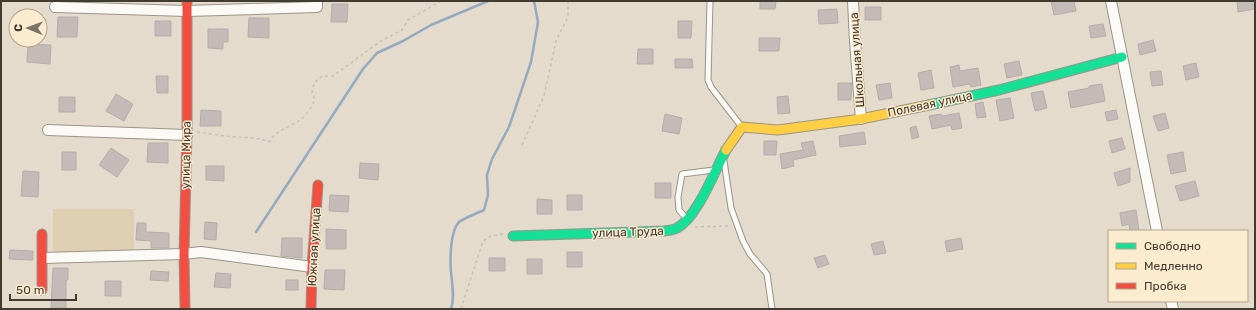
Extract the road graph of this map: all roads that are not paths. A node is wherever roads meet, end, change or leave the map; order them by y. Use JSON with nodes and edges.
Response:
{"nodes":[{"id":1,"x":317,"y":1,"type":"edge"},
{"id":2,"x":710,"y":1,"type":"edge"},
{"id":3,"x":853,"y":1,"type":"edge"},
{"id":4,"x":1111,"y":1,"type":"edge"},
{"id":5,"x":187,"y":6,"type":"edge"},
{"id":6,"x":55,"y":7,"type":"dead end"},
{"id":7,"x":1122,"y":57,"type":"junction"},
{"id":8,"x":861,"y":118,"type":"junction"},
{"id":9,"x":48,"y":130,"type":"dead end"},
{"id":10,"x":739,"y":130,"type":"junction"},
{"id":11,"x":187,"y":133,"type":"junction"},
{"id":12,"x":723,"y":153,"type":"junction"},
{"id":13,"x":715,"y":170,"type":"junction"},
{"id":14,"x":318,"y":185,"type":"dead end"},
{"id":15,"x":688,"y":220,"type":"junction"},
{"id":16,"x":1157,"y":230,"type":"edge"},
{"id":17,"x":42,"y":234,"type":"dead end"},
{"id":18,"x":510,"y":234,"type":"road end"},
{"id":19,"x":184,"y":254,"type":"junction"},
{"id":20,"x":43,"y":258,"type":"junction"},
{"id":21,"x":312,"y":267,"type":"junction"},
{"id":22,"x":42,"y":290,"type":"dead end"},
{"id":23,"x":185,"y":309,"type":"edge"},
{"id":24,"x":311,"y":309,"type":"edge"},
{"id":25,"x":772,"y":309,"type":"edge"}],
"edges":[{"from":1,"to":5,"type":"street"},
{"from":2,"to":10,"type":"lane"},
{"from":3,"to":8,"type":"street","name":"Школьная улица"},
{"from":4,"to":7,"type":"street"},
{"from":5,"to":6,"type":"street"},
{"from":5,"to":11,"type":"street","name":"улица Мира"},
{"from":7,"to":8,"type":"street","name":"Полевая улица"},
{"from":7,"to":16,"type":"street"},
{"from":8,"to":10,"type":"street","name":"Полевая улица"},
{"from":9,"to":11,"type":"street"},
{"from":10,"to":12,"type":"street","name":"улица Труда"},
{"from":11,"to":19,"type":"street","name":"улица Мира"},
{"from":12,"to":13,"type":"street","name":"улица Труда"},
{"from":12,"to":25,"type":"lane"},
{"from":13,"to":15,"type":"street","name":"улица Труда"},
{"from":13,"to":15,"type":"lane"},
{"from":14,"to":21,"type":"street","name":"Южная улица"},
{"from":15,"to":18,"type":"street","name":"улица Труда"},
{"from":17,"to":20,"type":"street"},
{"from":19,"to":20,"type":"street"},
{"from":19,"to":21,"type":"street"},
{"from":19,"to":23,"type":"street","name":"улица Мира"},
{"from":20,"to":22,"type":"street"},
{"from":21,"to":24,"type":"street","name":"Южная улица"}]}
